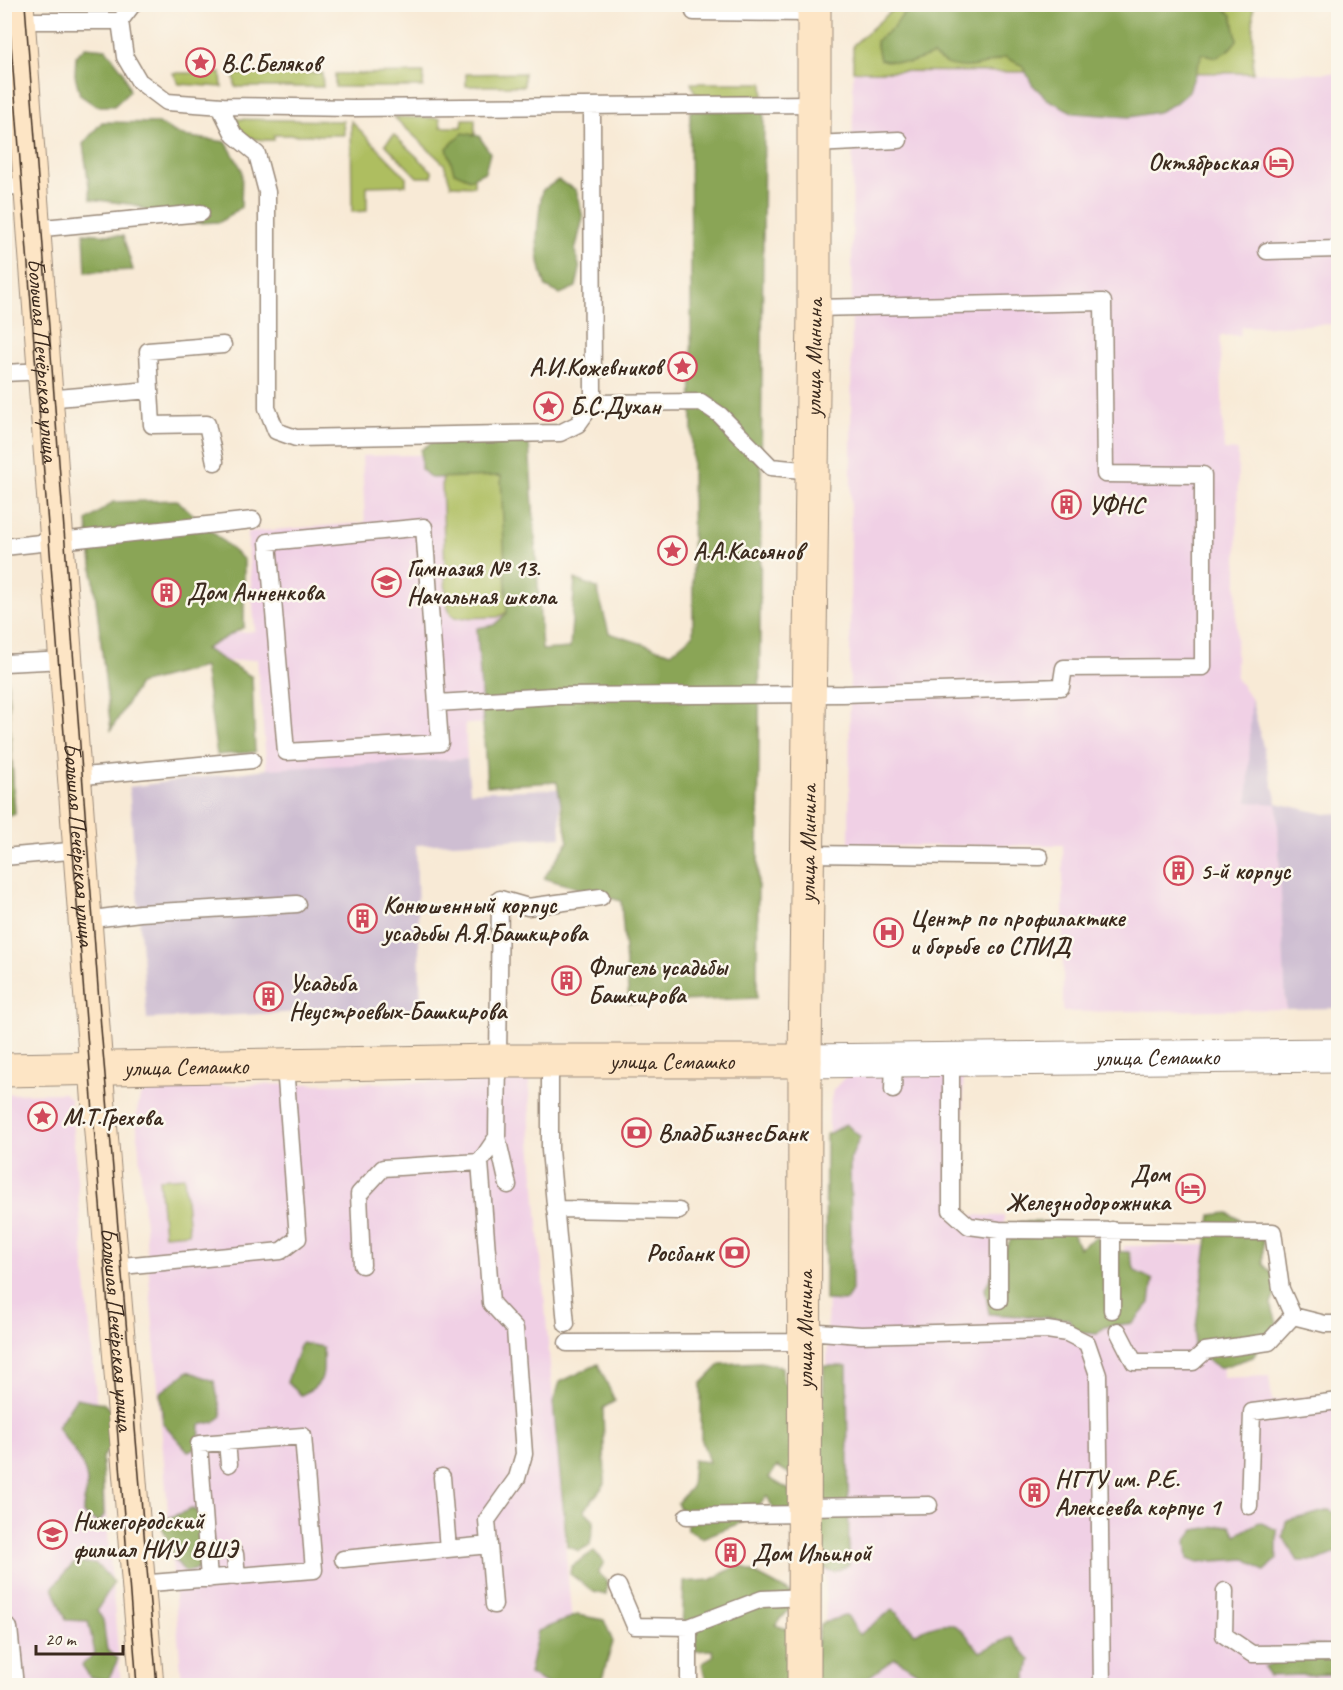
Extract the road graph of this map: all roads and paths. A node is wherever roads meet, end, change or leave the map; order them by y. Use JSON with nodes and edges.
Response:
{"nodes":[{"id":1,"x":133,"y":4,"type":"edge"},
{"id":2,"x":694,"y":4,"type":"edge"},
{"id":3,"x":814,"y":9,"type":"edge"},
{"id":4,"x":18,"y":13,"type":"edge"},
{"id":5,"x":120,"y":21,"type":"junction"},
{"id":6,"x":814,"y":104,"type":"junction"},
{"id":7,"x":223,"y":106,"type":"junction"},
{"id":8,"x":592,"y":106,"type":"junction"},
{"id":9,"x":899,"y":140,"type":"dead end"},
{"id":10,"x":813,"y":144,"type":"junction"},
{"id":11,"x":17,"y":186,"type":"edge"},
{"id":12,"x":201,"y":213,"type":"dead end"},
{"id":13,"x":33,"y":229,"type":"junction"},
{"id":14,"x":1338,"y":249,"type":"edge"},
{"id":15,"x":1267,"y":250,"type":"dead end"},
{"id":16,"x":814,"y":308,"type":"junction"},
{"id":17,"x":223,"y":345,"type":"dead end"},
{"id":18,"x":4,"y":373,"type":"edge"},
{"id":19,"x":45,"y":385,"type":"junction"},
{"id":20,"x":150,"y":390,"type":"junction"},
{"id":21,"x":592,"y":403,"type":"junction"},
{"id":22,"x":215,"y":462,"type":"dead end"},
{"id":23,"x":812,"y":471,"type":"junction"},
{"id":24,"x":253,"y":520,"type":"dead end"},
{"id":25,"x":57,"y":542,"type":"junction"},
{"id":26,"x":4,"y":547,"type":"edge"},
{"id":27,"x":66,"y":660,"type":"junction"},
{"id":28,"x":4,"y":663,"type":"edge"},
{"id":29,"x":808,"y":694,"type":"junction"},
{"id":30,"x":437,"y":703,"type":"junction"},
{"id":31,"x":252,"y":760,"type":"dead end"},
{"id":32,"x":74,"y":777,"type":"junction"},
{"id":33,"x":80,"y":850,"type":"junction"},
{"id":34,"x":808,"y":854,"type":"junction"},
{"id":35,"x":4,"y":857,"type":"edge"},
{"id":36,"x":1040,"y":857,"type":"dead end"},
{"id":37,"x":601,"y":897,"type":"dead end"},
{"id":38,"x":297,"y":904,"type":"dead end"},
{"id":39,"x":85,"y":920,"type":"junction"},
{"id":40,"x":1338,"y":1055,"type":"edge"},
{"id":41,"x":951,"y":1059,"type":"junction"},
{"id":42,"x":496,"y":1061,"type":"junction"},
{"id":43,"x":550,"y":1061,"type":"junction"},
{"id":44,"x":805,"y":1061,"type":"junction"},
{"id":45,"x":285,"y":1066,"type":"junction"},
{"id":46,"x":96,"y":1069,"type":"junction"},
{"id":47,"x":4,"y":1070,"type":"edge"},
{"id":48,"x":496,"y":1137,"type":"junction"},
{"id":49,"x":480,"y":1162,"type":"junction"},
{"id":50,"x":508,"y":1185,"type":"dead end"},
{"id":51,"x":555,"y":1209,"type":"junction"},
{"id":52,"x":679,"y":1211,"type":"dead end"},
{"id":53,"x":999,"y":1230,"type":"junction"},
{"id":54,"x":1112,"y":1230,"type":"junction"},
{"id":55,"x":362,"y":1265,"type":"dead end"},
{"id":56,"x":111,"y":1267,"type":"junction"},
{"id":57,"x":999,"y":1300,"type":"dead end"},
{"id":58,"x":1112,"y":1310,"type":"dead end"},
{"id":59,"x":1293,"y":1316,"type":"junction"},
{"id":60,"x":566,"y":1324,"type":"dead end"},
{"id":61,"x":1338,"y":1324,"type":"edge"},
{"id":62,"x":1118,"y":1331,"type":"dead end"},
{"id":63,"x":805,"y":1337,"type":"junction"},
{"id":64,"x":567,"y":1342,"type":"dead end"},
{"id":65,"x":1338,"y":1401,"type":"edge"},
{"id":66,"x":227,"y":1442,"type":"junction"},
{"id":67,"x":229,"y":1464,"type":"dead end"},
{"id":68,"x":442,"y":1477,"type":"dead end"},
{"id":69,"x":929,"y":1505,"type":"dead end"},
{"id":70,"x":1249,"y":1506,"type":"dead end"},
{"id":71,"x":804,"y":1510,"type":"junction"},
{"id":72,"x":687,"y":1516,"type":"dead end"},
{"id":73,"x":489,"y":1545,"type":"junction"},
{"id":74,"x":448,"y":1549,"type":"junction"},
{"id":75,"x":235,"y":1554,"type":"dead end"},
{"id":76,"x":343,"y":1559,"type":"dead end"},
{"id":77,"x":237,"y":1577,"type":"junction"},
{"id":78,"x":209,"y":1579,"type":"junction"},
{"id":79,"x":138,"y":1584,"type":"junction"},
{"id":80,"x":618,"y":1586,"type":"dead end"},
{"id":81,"x":1225,"y":1591,"type":"dead end"},
{"id":82,"x":804,"y":1597,"type":"junction"},
{"id":83,"x":494,"y":1605,"type":"dead end"},
{"id":84,"x":689,"y":1627,"type":"junction"},
{"id":85,"x":9,"y":1628,"type":"dead end"},
{"id":86,"x":1338,"y":1653,"type":"edge"},
{"id":87,"x":15,"y":1686,"type":"edge"},
{"id":88,"x":147,"y":1686,"type":"edge"},
{"id":89,"x":689,"y":1686,"type":"edge"},
{"id":90,"x":804,"y":1686,"type":"edge"},
{"id":91,"x":1102,"y":1686,"type":"edge"}],
"edges":[{"from":1,"to":5,"type":"lane"},
{"from":2,"to":3,"type":"lane"},
{"from":3,"to":6,"type":"street","name":"улица Минина"},
{"from":4,"to":5,"type":"lane"},
{"from":4,"to":11,"type":"street","name":"Большая Печёрская улица"},
{"from":5,"to":7,"type":"lane"},
{"from":6,"to":8,"type":"lane"},
{"from":6,"to":10,"type":"street","name":"улица Минина"},
{"from":7,"to":8,"type":"lane"},
{"from":7,"to":21,"type":"lane"},
{"from":8,"to":21,"type":"lane"},
{"from":9,"to":10,"type":"lane"},
{"from":10,"to":16,"type":"street","name":"улица Минина"},
{"from":11,"to":13,"type":"street","name":"Большая Печёрская улица"},
{"from":12,"to":13,"type":"lane"},
{"from":13,"to":19,"type":"street","name":"Большая Печёрская улица"},
{"from":14,"to":15,"type":"lane"},
{"from":16,"to":23,"type":"street","name":"улица Минина"},
{"from":16,"to":29,"type":"lane"},
{"from":17,"to":20,"type":"lane"},
{"from":18,"to":19,"type":"lane"},
{"from":19,"to":20,"type":"lane"},
{"from":19,"to":25,"type":"street","name":"Большая Печёрская улица"},
{"from":20,"to":22,"type":"lane"},
{"from":21,"to":23,"type":"lane"},
{"from":23,"to":29,"type":"street","name":"улица Минина"},
{"from":24,"to":25,"type":"lane"},
{"from":25,"to":26,"type":"lane"},
{"from":25,"to":27,"type":"street","name":"Большая Печёрская улица"},
{"from":27,"to":28,"type":"lane"},
{"from":27,"to":32,"type":"street","name":"Большая Печёрская улица"},
{"from":29,"to":30,"type":"lane"},
{"from":29,"to":34,"type":"street","name":"улица Минина"},
{"from":30,"to":30,"type":"lane"},
{"from":31,"to":32,"type":"lane"},
{"from":32,"to":33,"type":"street","name":"Большая Печёрская улица"},
{"from":33,"to":35,"type":"lane"},
{"from":33,"to":39,"type":"street","name":"Большая Печёрская улица"},
{"from":34,"to":36,"type":"lane"},
{"from":34,"to":44,"type":"street","name":"улица Минина"},
{"from":37,"to":42,"type":"lane"},
{"from":38,"to":39,"type":"lane"},
{"from":39,"to":46,"type":"street","name":"Большая Печёрская улица"},
{"from":40,"to":41,"type":"street","name":"улица Семашко"},
{"from":41,"to":44,"type":"street","name":"улица Семашко"},
{"from":41,"to":53,"type":"lane"},
{"from":42,"to":43,"type":"street","name":"улица Семашко"},
{"from":42,"to":45,"type":"street","name":"улица Семашко"},
{"from":42,"to":48,"type":"lane"},
{"from":43,"to":44,"type":"street","name":"улица Семашко"},
{"from":43,"to":51,"type":"lane"},
{"from":44,"to":63,"type":"street","name":"улица Минина"},
{"from":45,"to":46,"type":"street","name":"улица Семашко"},
{"from":45,"to":56,"type":"lane"},
{"from":46,"to":47,"type":"street","name":"улица Семашко"},
{"from":46,"to":56,"type":"street","name":"Большая Печёрская улица"},
{"from":48,"to":49,"type":"lane"},
{"from":48,"to":50,"type":"lane"},
{"from":49,"to":55,"type":"lane"},
{"from":49,"to":73,"type":"lane"},
{"from":51,"to":52,"type":"lane"},
{"from":51,"to":60,"type":"lane"},
{"from":53,"to":54,"type":"lane"},
{"from":53,"to":57,"type":"lane"},
{"from":54,"to":58,"type":"lane"},
{"from":54,"to":59,"type":"lane"},
{"from":56,"to":79,"type":"street","name":"Большая Печёрская улица"},
{"from":59,"to":61,"type":"lane"},
{"from":59,"to":62,"type":"lane"},
{"from":63,"to":64,"type":"lane"},
{"from":63,"to":71,"type":"street","name":"улица Минина"},
{"from":63,"to":91,"type":"lane"},
{"from":65,"to":70,"type":"lane"},
{"from":66,"to":67,"type":"lane"},
{"from":66,"to":77,"type":"lane"},
{"from":66,"to":78,"type":"lane"},
{"from":68,"to":74,"type":"lane"},
{"from":69,"to":71,"type":"lane"},
{"from":71,"to":72,"type":"lane"},
{"from":71,"to":82,"type":"street","name":"улица Минина"},
{"from":73,"to":74,"type":"lane"},
{"from":73,"to":83,"type":"lane"},
{"from":74,"to":76,"type":"lane"},
{"from":75,"to":77,"type":"lane"},
{"from":77,"to":78,"type":"lane"},
{"from":78,"to":79,"type":"lane"},
{"from":79,"to":88,"type":"street","name":"Большая Печёрская улица"},
{"from":80,"to":84,"type":"lane"},
{"from":81,"to":86,"type":"lane"},
{"from":82,"to":84,"type":"lane"},
{"from":82,"to":90,"type":"street","name":"улица Минина"},
{"from":84,"to":89,"type":"lane"},
{"from":85,"to":87,"type":"lane"}]}
